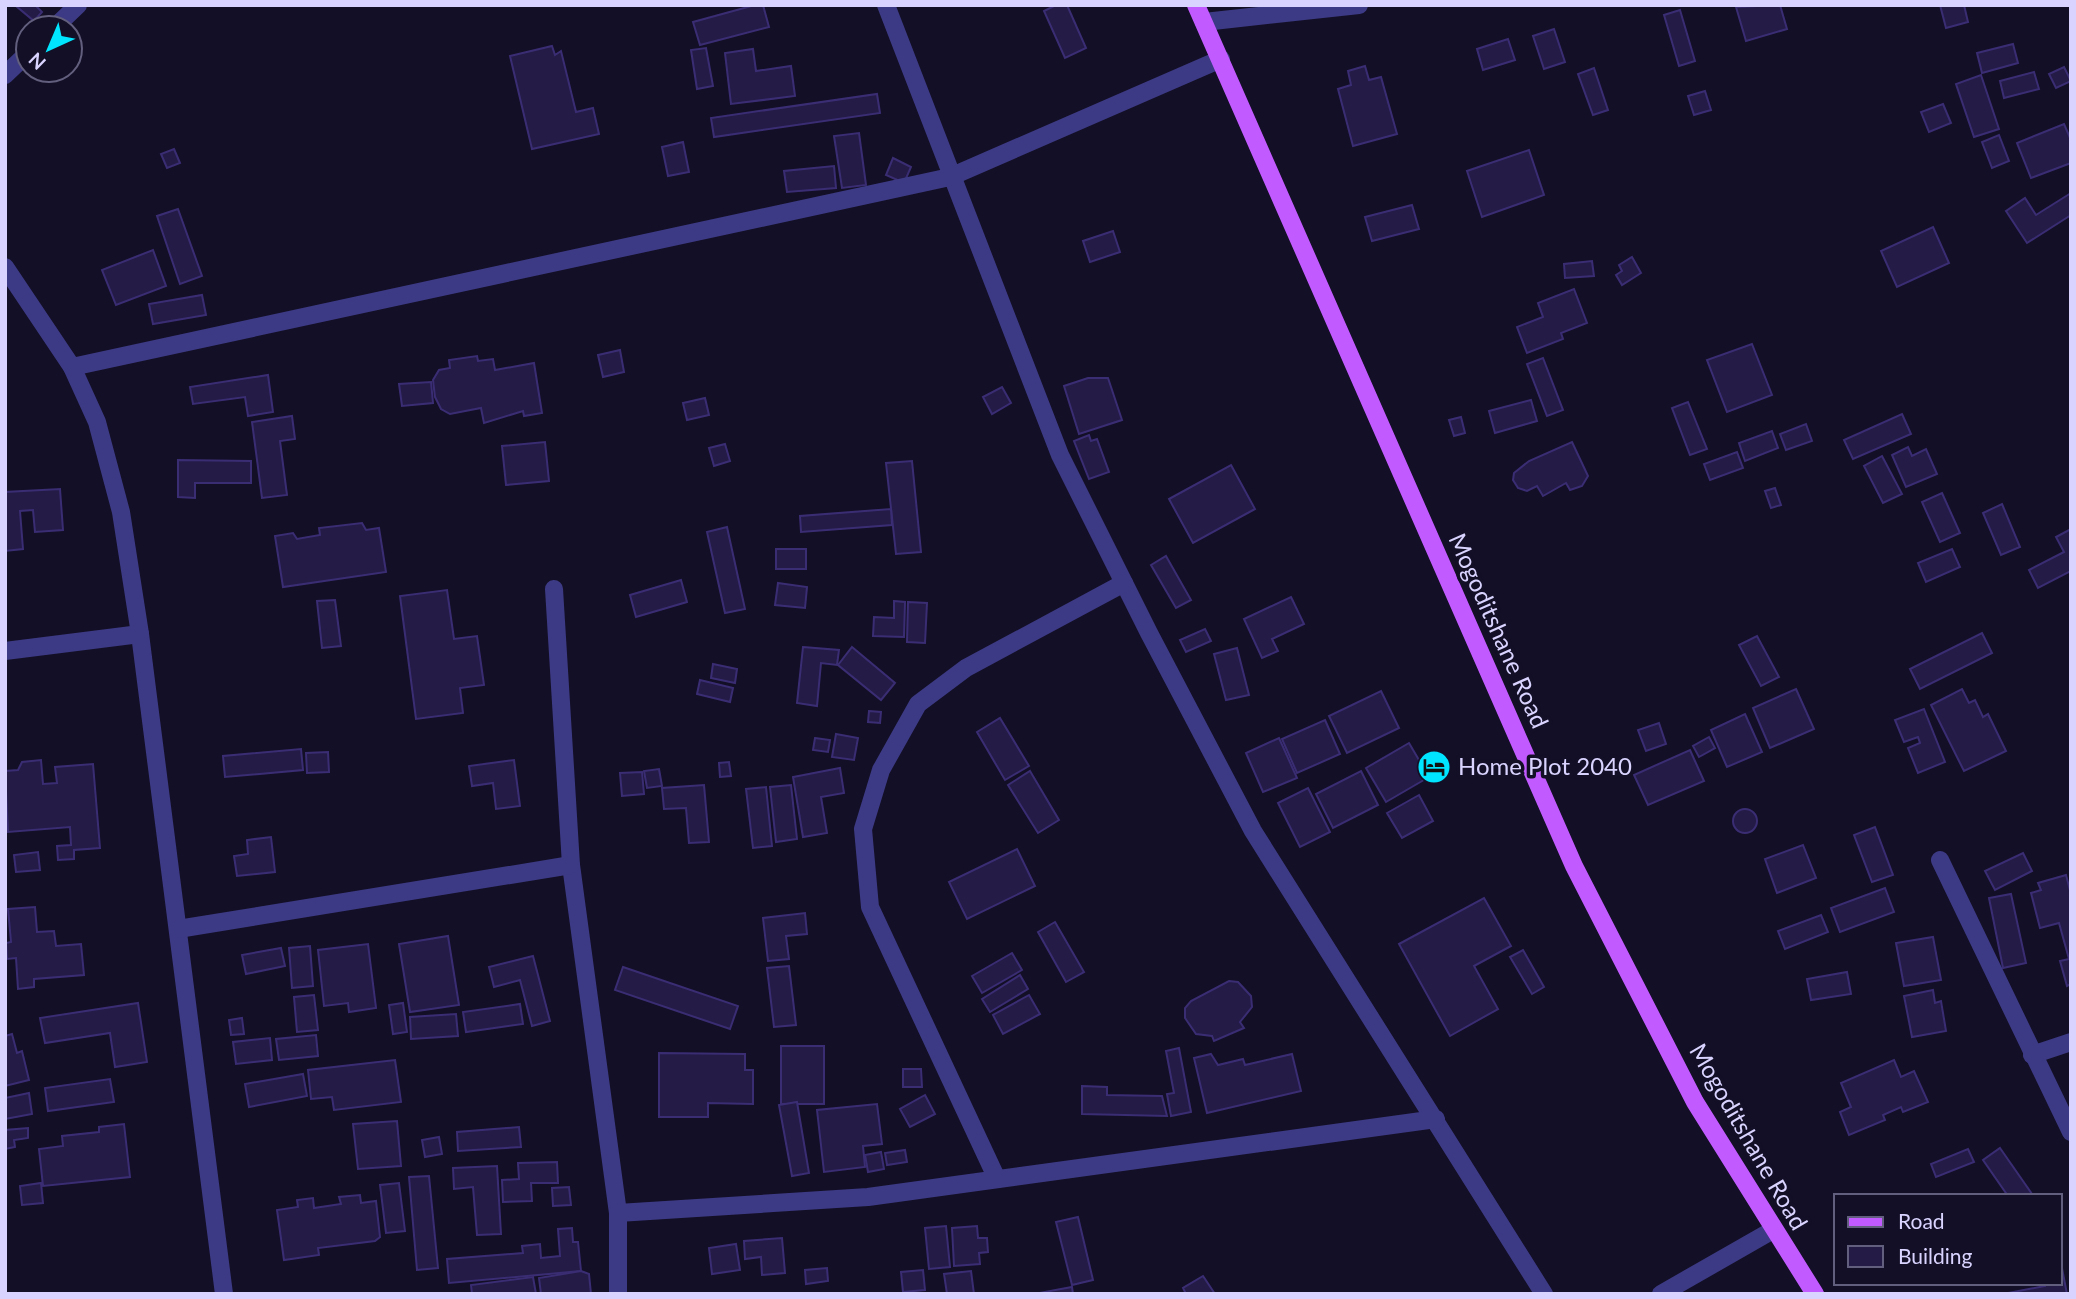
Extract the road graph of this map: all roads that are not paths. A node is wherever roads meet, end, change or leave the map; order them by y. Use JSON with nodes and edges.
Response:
{"nodes":[{"id":1,"x":887,"y":5,"type":"edge"},
{"id":2,"x":1196,"y":5,"type":"edge"},
{"id":3,"x":1359,"y":5,"type":"edge"},
{"id":4,"x":1204,"y":22,"type":"junction"},
{"id":5,"x":1221,"y":59,"type":"junction"},
{"id":6,"x":950,"y":177,"type":"junction"},
{"id":7,"x":5,"y":267,"type":"edge"},
{"id":8,"x":72,"y":367,"type":"junction"},
{"id":9,"x":1124,"y":583,"type":"junction"},
{"id":10,"x":554,"y":589,"type":"dead end"},
{"id":11,"x":141,"y":634,"type":"junction"},
{"id":12,"x":5,"y":651,"type":"edge"},
{"id":13,"x":1940,"y":860,"type":"dead end"},
{"id":14,"x":571,"y":865,"type":"junction"},
{"id":15,"x":178,"y":929,"type":"junction"},
{"id":16,"x":2071,"y":1042,"type":"edge"},
{"id":17,"x":2032,"y":1055,"type":"junction"},
{"id":18,"x":1436,"y":1119,"type":"junction"},
{"id":19,"x":2071,"y":1132,"type":"edge"},
{"id":20,"x":997,"y":1179,"type":"junction"},
{"id":21,"x":618,"y":1213,"type":"junction"},
{"id":22,"x":1773,"y":1230,"type":"junction"},
{"id":23,"x":224,"y":1294,"type":"edge"},
{"id":24,"x":618,"y":1294,"type":"edge"},
{"id":25,"x":1544,"y":1294,"type":"edge"},
{"id":26,"x":1661,"y":1294,"type":"edge"},
{"id":27,"x":1815,"y":1294,"type":"edge"}],
"edges":[{"from":1,"to":6,"type":"street"},
{"from":2,"to":4,"type":"main road","name":"Mogoditshane Road"},
{"from":3,"to":4,"type":"street"},
{"from":4,"to":5,"type":"main road","name":"Mogoditshane Road"},
{"from":5,"to":6,"type":"street"},
{"from":5,"to":22,"type":"main road","name":"Mogoditshane Road"},
{"from":6,"to":8,"type":"street"},
{"from":6,"to":9,"type":"street"},
{"from":7,"to":8,"type":"street"},
{"from":8,"to":11,"type":"street"},
{"from":9,"to":18,"type":"street"},
{"from":9,"to":20,"type":"street"},
{"from":10,"to":14,"type":"street"},
{"from":11,"to":12,"type":"street"},
{"from":11,"to":15,"type":"street"},
{"from":13,"to":17,"type":"street"},
{"from":14,"to":15,"type":"street"},
{"from":14,"to":21,"type":"street"},
{"from":15,"to":23,"type":"street"},
{"from":16,"to":17,"type":"street"},
{"from":17,"to":19,"type":"street"},
{"from":18,"to":20,"type":"street"},
{"from":18,"to":25,"type":"street"},
{"from":20,"to":21,"type":"street"},
{"from":21,"to":24,"type":"street"},
{"from":22,"to":26,"type":"street"},
{"from":22,"to":27,"type":"main road","name":"Mogoditshane Road"}]}
